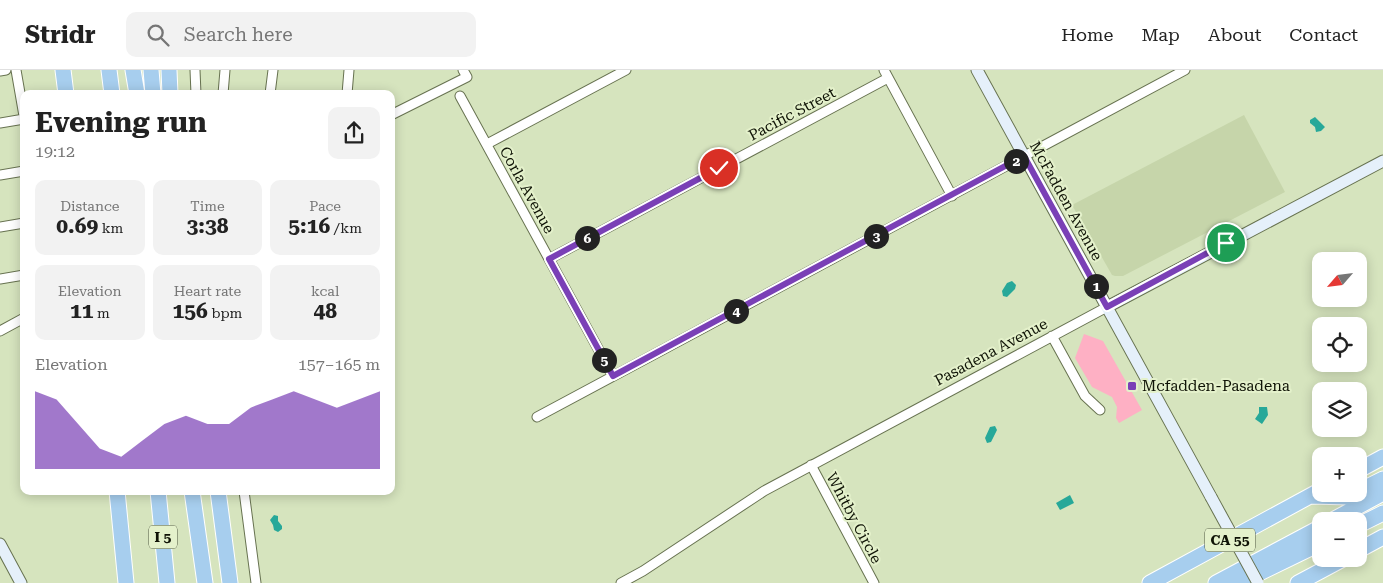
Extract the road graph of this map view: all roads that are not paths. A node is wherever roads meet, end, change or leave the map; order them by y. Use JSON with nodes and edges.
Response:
{"nodes":[{"id":1,"x":6,"y":70,"type":"edge"},
{"id":2,"x":16,"y":70,"type":"edge"},
{"id":3,"x":62,"y":70,"type":"edge"},
{"id":4,"x":109,"y":70,"type":"edge"},
{"id":5,"x":133,"y":70,"type":"edge"},
{"id":6,"x":151,"y":70,"type":"edge"},
{"id":7,"x":169,"y":70,"type":"edge"},
{"id":8,"x":195,"y":70,"type":"edge"},
{"id":9,"x":225,"y":70,"type":"edge"},
{"id":10,"x":273,"y":70,"type":"edge"},
{"id":11,"x":349,"y":70,"type":"edge"},
{"id":12,"x":626,"y":70,"type":"edge"},
{"id":13,"x":977,"y":70,"type":"edge"},
{"id":14,"x":1185,"y":70,"type":"edge"},
{"id":15,"x":0,"y":71,"type":"edge"},
{"id":16,"x":465,"y":73,"type":"edge"},
{"id":17,"x":886,"y":74,"type":"edge"},
{"id":18,"x":65,"y":90,"type":"edge"},
{"id":19,"x":112,"y":90,"type":"edge"},
{"id":20,"x":136,"y":90,"type":"edge"},
{"id":21,"x":153,"y":90,"type":"edge"},
{"id":22,"x":170,"y":90,"type":"edge"},
{"id":23,"x":196,"y":90,"type":"edge"},
{"id":24,"x":223,"y":90,"type":"edge"},
{"id":25,"x":270,"y":90,"type":"edge"},
{"id":26,"x":347,"y":90,"type":"edge"},
{"id":27,"x":20,"y":94,"type":"edge"},
{"id":28,"x":460,"y":96,"type":"dead end"},
{"id":29,"x":395,"y":113,"type":"edge"},
{"id":30,"x":20,"y":119,"type":"edge"},
{"id":31,"x":0,"y":123,"type":"edge"},
{"id":32,"x":487,"y":144,"type":"junction"},
{"id":33,"x":1024,"y":156,"type":"junction"},
{"id":34,"x":1383,"y":161,"type":"edge"},
{"id":35,"x":20,"y":172,"type":"edge"},
{"id":36,"x":0,"y":175,"type":"edge"},
{"id":37,"x":952,"y":196,"type":"junction"},
{"id":38,"x":20,"y":224,"type":"edge"},
{"id":39,"x":0,"y":227,"type":"edge"},
{"id":40,"x":549,"y":259,"type":"junction"},
{"id":41,"x":20,"y":276,"type":"edge"},
{"id":42,"x":0,"y":279,"type":"edge"},
{"id":43,"x":1107,"y":307,"type":"junction"},
{"id":44,"x":20,"y":320,"type":"edge"},
{"id":45,"x":0,"y":331,"type":"edge"},
{"id":46,"x":1052,"y":336,"type":"junction"},
{"id":47,"x":613,"y":376,"type":"junction"},
{"id":48,"x":1100,"y":410,"type":"dead end"},
{"id":49,"x":537,"y":417,"type":"dead end"},
{"id":50,"x":1383,"y":457,"type":"edge"},
{"id":51,"x":811,"y":465,"type":"junction"},
{"id":52,"x":1367,"y":466,"type":"edge"},
{"id":53,"x":1383,"y":479,"type":"edge"},
{"id":54,"x":1367,"y":488,"type":"edge"},
{"id":55,"x":1383,"y":493,"type":"edge"},
{"id":56,"x":117,"y":495,"type":"edge"},
{"id":57,"x":158,"y":495,"type":"edge"},
{"id":58,"x":193,"y":495,"type":"edge"},
{"id":59,"x":219,"y":495,"type":"edge"},
{"id":60,"x":245,"y":495,"type":"edge"},
{"id":61,"x":1312,"y":495,"type":"edge"},
{"id":62,"x":1348,"y":512,"type":"edge"},
{"id":63,"x":1383,"y":513,"type":"edge"},
{"id":64,"x":1367,"y":521,"type":"edge"},
{"id":65,"x":1312,"y":532,"type":"edge"},
{"id":66,"x":1383,"y":537,"type":"edge"},
{"id":67,"x":0,"y":544,"type":"edge"},
{"id":68,"x":1367,"y":546,"type":"edge"},
{"id":69,"x":1312,"y":548,"type":"edge"},
{"id":70,"x":164,"y":549,"type":"junction"},
{"id":71,"x":1328,"y":567,"type":"edge"},
{"id":72,"x":21,"y":583,"type":"edge"},
{"id":73,"x":126,"y":583,"type":"edge"},
{"id":74,"x":167,"y":583,"type":"edge"},
{"id":75,"x":177,"y":583,"type":"edge"},
{"id":76,"x":205,"y":583,"type":"edge"},
{"id":77,"x":230,"y":583,"type":"edge"},
{"id":78,"x":256,"y":583,"type":"edge"},
{"id":79,"x":621,"y":583,"type":"edge"},
{"id":80,"x":874,"y":583,"type":"edge"},
{"id":81,"x":1150,"y":583,"type":"edge"},
{"id":82,"x":1216,"y":583,"type":"edge"},
{"id":83,"x":1240,"y":583,"type":"edge"},
{"id":84,"x":1258,"y":583,"type":"edge"},
{"id":85,"x":1298,"y":583,"type":"edge"}],
"edges":[{"from":1,"to":15,"type":"street"},
{"from":2,"to":27,"type":"street"},
{"from":3,"to":18,"type":"highway"},
{"from":4,"to":19,"type":"highway"},
{"from":5,"to":20,"type":"highway"},
{"from":6,"to":21,"type":"highway"},
{"from":7,"to":22,"type":"highway"},
{"from":8,"to":23,"type":"street"},
{"from":9,"to":24,"type":"street"},
{"from":10,"to":25,"type":"street"},
{"from":11,"to":26,"type":"street"},
{"from":12,"to":32,"type":"street"},
{"from":13,"to":33,"type":"main road","name":"McFadden Avenue"},
{"from":14,"to":33,"type":"street"},
{"from":16,"to":29,"type":"street"},
{"from":17,"to":37,"type":"street"},
{"from":17,"to":40,"type":"street","name":"Pacific Street"},
{"from":28,"to":32,"type":"street","name":"Corla Avenue"},
{"from":30,"to":31,"type":"street"},
{"from":32,"to":40,"type":"street","name":"Corla Avenue"},
{"from":33,"to":37,"type":"street"},
{"from":33,"to":43,"type":"main road","name":"McFadden Avenue"},
{"from":34,"to":43,"type":"main road","name":"Pasadena Avenue"},
{"from":35,"to":36,"type":"street"},
{"from":37,"to":47,"type":"street"},
{"from":38,"to":39,"type":"street"},
{"from":40,"to":47,"type":"street","name":"Corla Avenue"},
{"from":41,"to":42,"type":"street"},
{"from":43,"to":46,"type":"street","name":"Pasadena Avenue"},
{"from":43,"to":84,"type":"main road","name":"McFadden Avenue","bridge":true},
{"from":44,"to":45,"type":"street"},
{"from":46,"to":48,"type":"street"},
{"from":46,"to":51,"type":"street","name":"Pasadena Avenue"},
{"from":47,"to":49,"type":"street"},
{"from":50,"to":52,"type":"highway"},
{"from":51,"to":79,"type":"street","name":"Pasadena Avenue"},
{"from":51,"to":80,"type":"street","name":"Whitby Circle"},
{"from":53,"to":54,"type":"highway"},
{"from":55,"to":62,"type":"highway"},
{"from":56,"to":73,"type":"highway"},
{"from":57,"to":70,"type":"highway","number":"I 5"},
{"from":58,"to":76,"type":"highway"},
{"from":59,"to":77,"type":"highway"},
{"from":60,"to":78,"type":"street"},
{"from":61,"to":81,"type":"highway","number":"CA 55"},
{"from":63,"to":64,"type":"highway"},
{"from":65,"to":82,"type":"highway"},
{"from":66,"to":68,"type":"highway"},
{"from":67,"to":72,"type":"main road"},
{"from":69,"to":83,"type":"highway"},
{"from":70,"to":74,"type":"highway","number":"I 5"},
{"from":70,"to":75,"type":"highway"},
{"from":71,"to":85,"type":"highway"}]}
